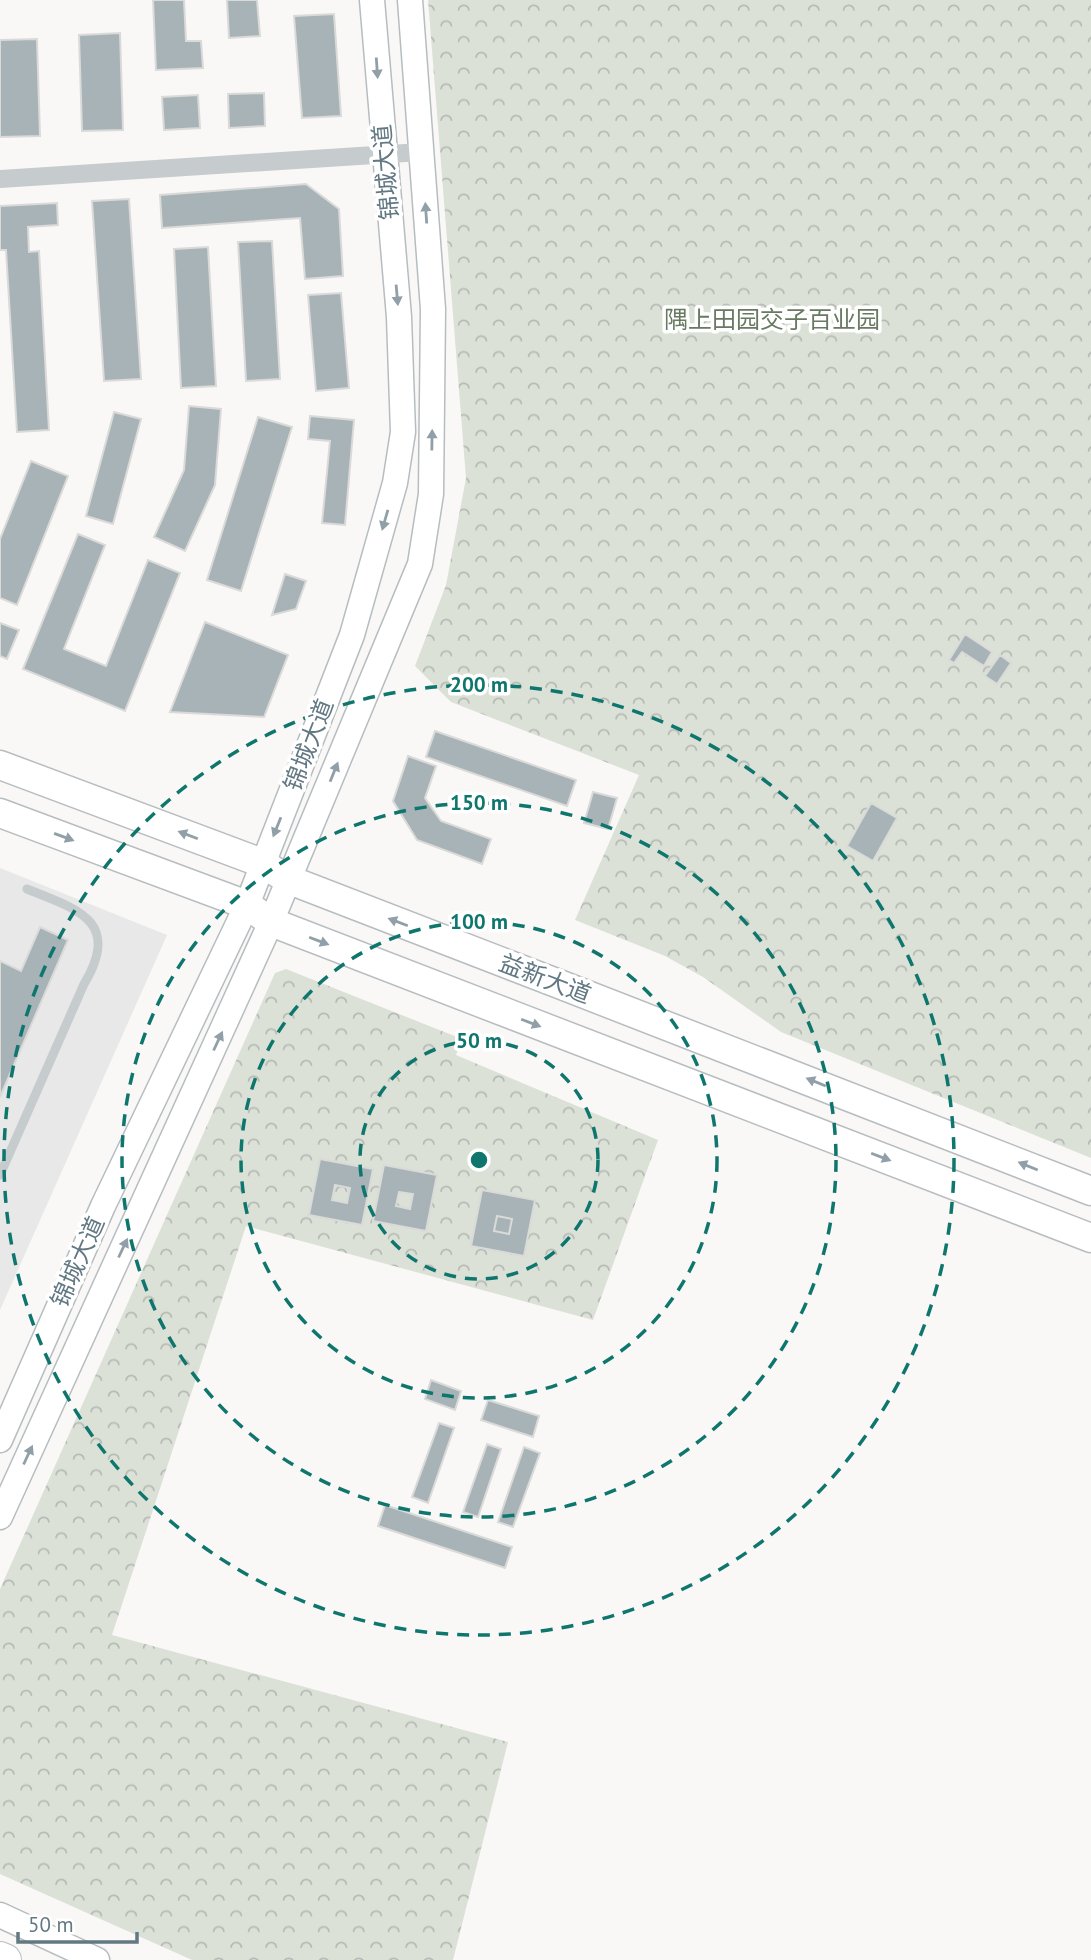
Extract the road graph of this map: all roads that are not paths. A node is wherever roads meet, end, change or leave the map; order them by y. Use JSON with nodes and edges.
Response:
{"nodes":[{"id":1,"x":372,"y":0,"type":"edge"},
{"id":2,"x":410,"y":0,"type":"edge"},
{"id":3,"x":421,"y":152,"type":"junction"},
{"id":4,"x":384,"y":157,"type":"junction"},
{"id":5,"x":0,"y":179,"type":"edge"},
{"id":6,"x":0,"y":765,"type":"edge"},
{"id":7,"x":0,"y":813,"type":"edge"},
{"id":8,"x":262,"y":863,"type":"junction"},
{"id":9,"x":287,"y":879,"type":"junction"},
{"id":10,"x":27,"y":889,"type":"dead end"},
{"id":11,"x":247,"y":905,"type":"junction"},
{"id":12,"x":271,"y":922,"type":"junction"},
{"id":13,"x":0,"y":1175,"type":"edge"},
{"id":14,"x":1091,"y":1191,"type":"edge"},
{"id":15,"x":1091,"y":1238,"type":"edge"},
{"id":16,"x":0,"y":1440,"type":"edge"},
{"id":17,"x":0,"y":1517,"type":"edge"},
{"id":18,"x":0,"y":1915,"type":"edge"},
{"id":19,"x":0,"y":1958,"type":"edge"},
{"id":20,"x":5,"y":1960,"type":"edge"},
{"id":21,"x":97,"y":1960,"type":"edge"}],
"edges":[{"from":1,"to":4,"type":"main road","name":"锦城大道","one_way":true},
{"from":2,"to":3,"type":"main road","name":"锦城大道"},
{"from":3,"to":4,"type":"street"},
{"from":9,"to":3,"type":"main road","name":"锦城大道","one_way":true},
{"from":4,"to":5,"type":"street"},
{"from":4,"to":8,"type":"main road","name":"锦城大道","one_way":true},
{"from":8,"to":6,"type":"main road","name":"益新大道","one_way":true},
{"from":7,"to":11,"type":"main road","name":"益新大道","one_way":true},
{"from":8,"to":9,"type":"main road","name":"益新大道"},
{"from":8,"to":11,"type":"main road","name":"锦城大道"},
{"from":9,"to":12,"type":"main road","name":"锦城大道"},
{"from":14,"to":9,"type":"main road","name":"益新大道","one_way":true},
{"from":10,"to":13,"type":"lane"},
{"from":11,"to":12,"type":"main road","name":"益新大道"},
{"from":11,"to":16,"type":"main road","name":"锦城大道"},
{"from":12,"to":15,"type":"main road","name":"益新大道","one_way":true},
{"from":17,"to":12,"type":"main road","name":"锦城大道","one_way":true},
{"from":18,"to":21,"type":"main road"},
{"from":19,"to":20,"type":"highway"}]}
